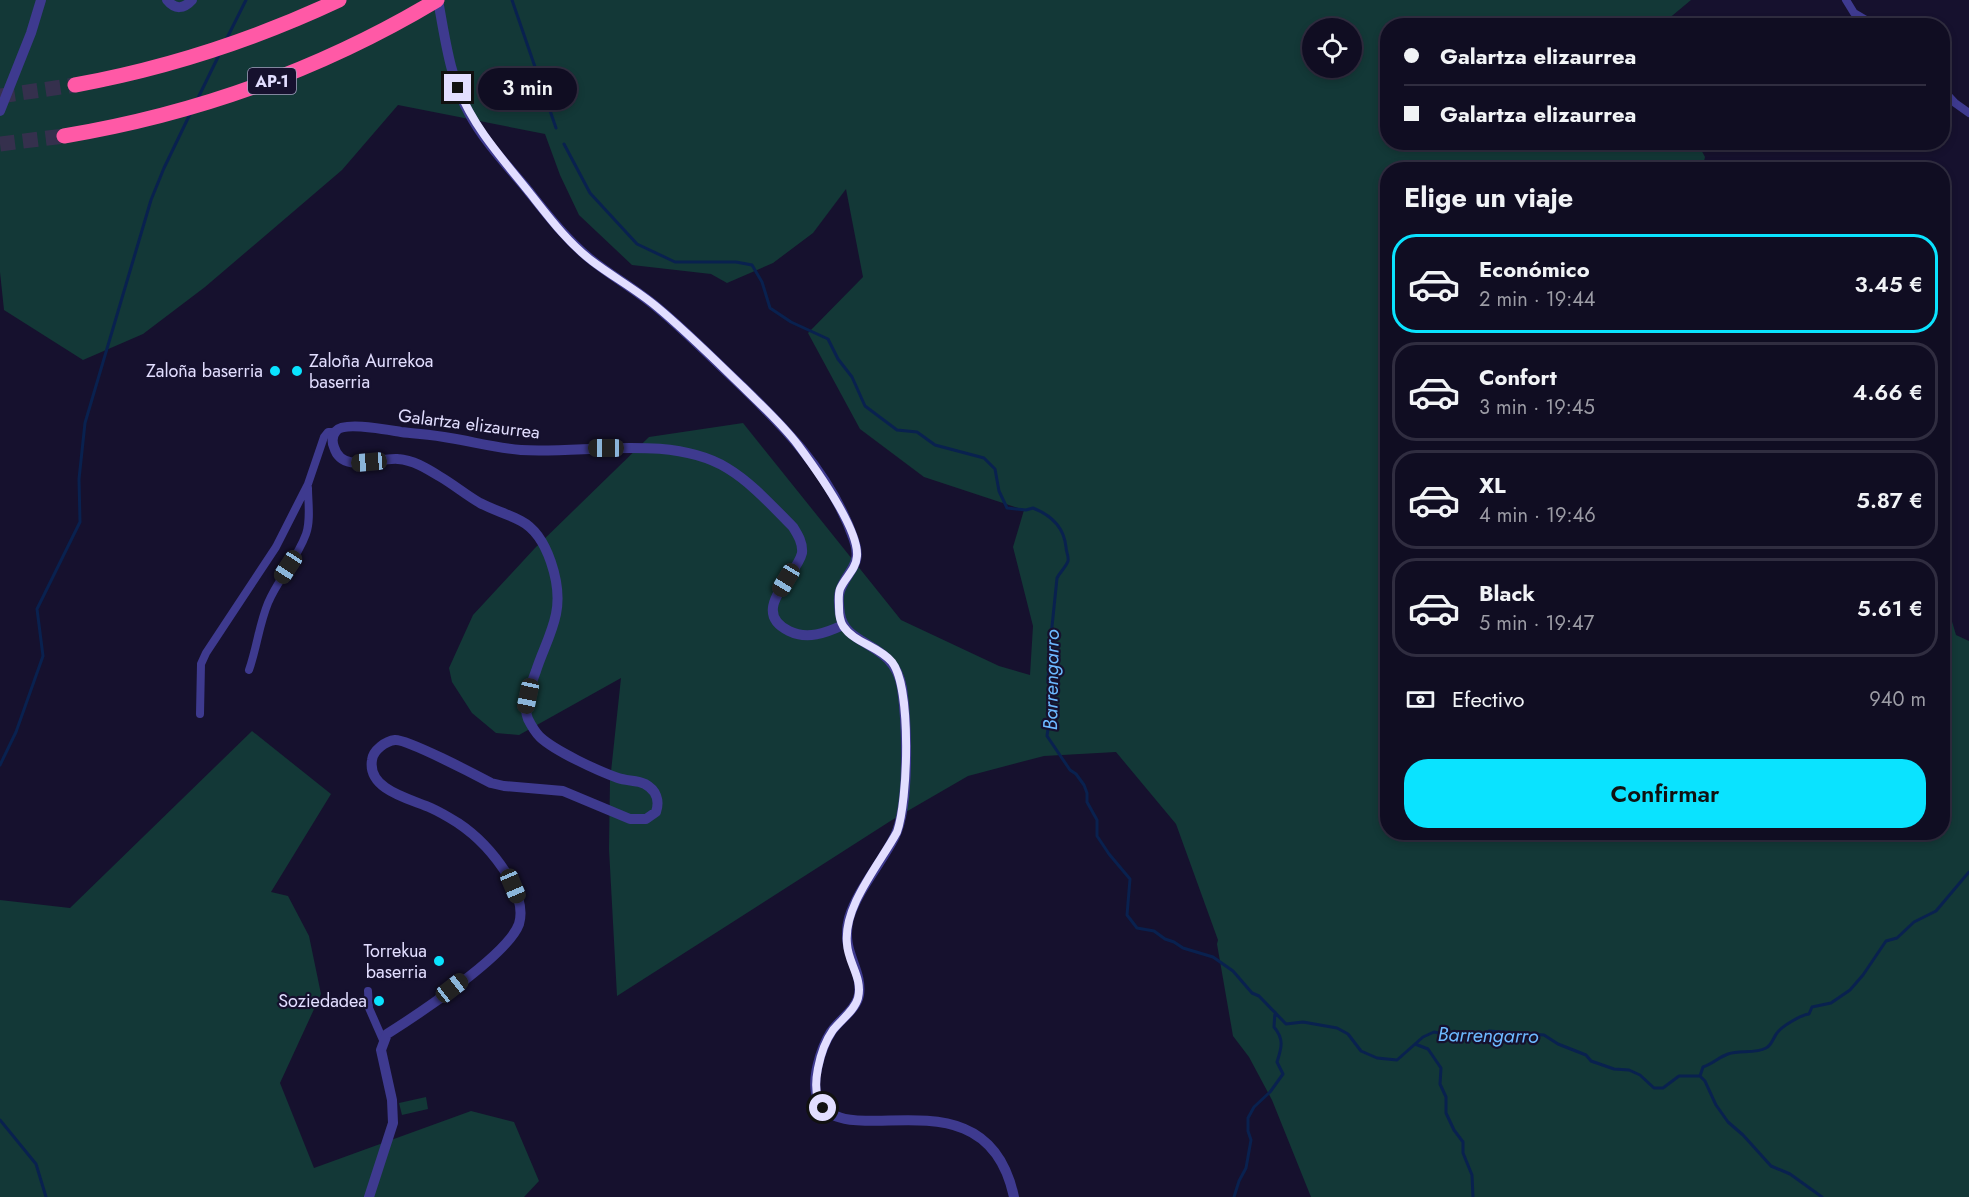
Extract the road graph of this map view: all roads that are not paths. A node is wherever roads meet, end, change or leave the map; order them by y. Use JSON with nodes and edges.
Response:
{"nodes":[{"id":1,"x":41,"y":0,"type":"edge"},
{"id":2,"x":167,"y":0,"type":"edge"},
{"id":3,"x":192,"y":0,"type":"edge"},
{"id":4,"x":339,"y":0,"type":"edge"},
{"id":5,"x":437,"y":0,"type":"edge"},
{"id":6,"x":1846,"y":0,"type":"edge"},
{"id":7,"x":1862,"y":18,"type":"edge"},
{"id":8,"x":75,"y":85,"type":"tunnel mouth"},
{"id":9,"x":1950,"y":98,"type":"edge"},
{"id":10,"x":0,"y":111,"type":"edge"},
{"id":11,"x":1969,"y":113,"type":"edge"},
{"id":12,"x":64,"y":136,"type":"tunnel mouth"},
{"id":13,"x":336,"y":432,"type":"junction"},
{"id":14,"x":308,"y":484,"type":"junction"},
{"id":15,"x":843,"y":625,"type":"junction"},
{"id":16,"x":249,"y":670,"type":"dead end"},
{"id":17,"x":200,"y":714,"type":"dead end"},
{"id":18,"x":368,"y":992,"type":"dead end"},
{"id":19,"x":383,"y":1040,"type":"junction"},
{"id":20,"x":369,"y":1197,"type":"edge"},
{"id":21,"x":1014,"y":1197,"type":"edge"}],
"edges":[{"from":1,"to":10,"type":"street"},
{"from":2,"to":3,"type":"street"},
{"from":4,"to":8,"type":"highway"},
{"from":5,"to":12,"type":"highway","number":"AP-1"},
{"from":5,"to":15,"type":"street"},
{"from":6,"to":7,"type":"street"},
{"from":9,"to":11,"type":"street"},
{"from":13,"to":14,"type":"street"},
{"from":13,"to":15,"type":"street","name":"Galartza elizaurrea"},
{"from":13,"to":19,"type":"street"},
{"from":14,"to":16,"type":"street"},
{"from":14,"to":17,"type":"street"},
{"from":15,"to":21,"type":"street"},
{"from":18,"to":19,"type":"street"},
{"from":19,"to":20,"type":"street"}]}
